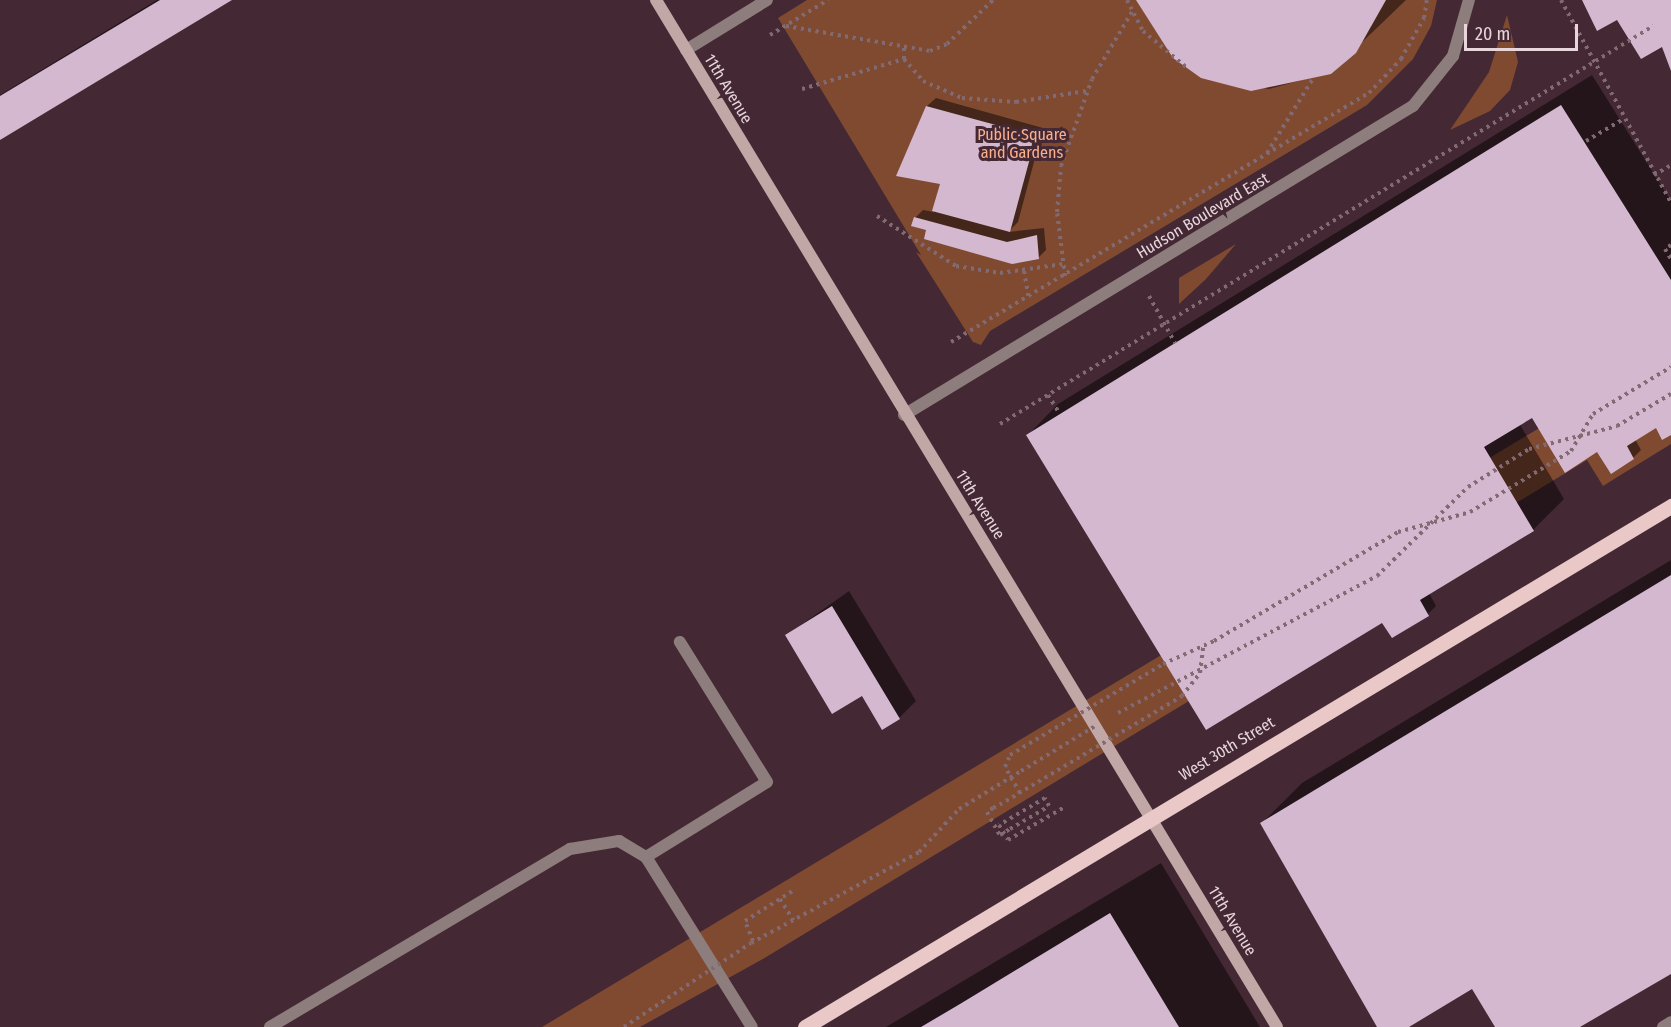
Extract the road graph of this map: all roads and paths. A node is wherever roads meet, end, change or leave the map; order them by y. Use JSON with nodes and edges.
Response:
{"nodes":[{"id":1,"x":656,"y":0,"type":"edge"},
{"id":2,"x":767,"y":0,"type":"edge"},
{"id":3,"x":828,"y":0,"type":"edge"},
{"id":4,"x":993,"y":0,"type":"edge"},
{"id":5,"x":1126,"y":0,"type":"edge"},
{"id":6,"x":1427,"y":0,"type":"edge"},
{"id":7,"x":1469,"y":0,"type":"edge"},
{"id":8,"x":1561,"y":0,"type":"edge"},
{"id":9,"x":1132,"y":12,"type":"junction"},
{"id":10,"x":786,"y":26,"type":"junction"},
{"id":11,"x":1653,"y":26,"type":"dead end"},
{"id":12,"x":770,"y":35,"type":"dead end"},
{"id":13,"x":904,"y":48,"type":"junction"},
{"id":14,"x":686,"y":50,"type":"junction"},
{"id":15,"x":904,"y":59,"type":"junction"},
{"id":16,"x":1593,"y":63,"type":"junction"},
{"id":17,"x":1186,"y":67,"type":"dead end"},
{"id":18,"x":1312,"y":80,"type":"dead end"},
{"id":19,"x":802,"y":89,"type":"dead end"},
{"id":20,"x":1086,"y":91,"type":"junction"},
{"id":21,"x":1622,"y":120,"type":"junction"},
{"id":22,"x":1586,"y":141,"type":"dead end"},
{"id":23,"x":1265,"y":156,"type":"junction"},
{"id":24,"x":1671,"y":165,"type":"edge"},
{"id":25,"x":1654,"y":175,"type":"junction"},
{"id":26,"x":1671,"y":203,"type":"edge"},
{"id":27,"x":877,"y":216,"type":"dead end"},
{"id":28,"x":1671,"y":245,"type":"edge"},
{"id":29,"x":1671,"y":259,"type":"edge"},
{"id":30,"x":1063,"y":264,"type":"junction"},
{"id":31,"x":1024,"y":271,"type":"junction"},
{"id":32,"x":1065,"y":276,"type":"junction"},
{"id":33,"x":1149,"y":296,"type":"dead end"},
{"id":34,"x":1029,"y":298,"type":"junction"},
{"id":35,"x":1165,"y":324,"type":"junction"},
{"id":36,"x":951,"y":342,"type":"dead end"},
{"id":37,"x":1175,"y":343,"type":"dead end"},
{"id":38,"x":1671,"y":367,"type":"edge"},
{"id":39,"x":1671,"y":394,"type":"edge"},
{"id":40,"x":1048,"y":395,"type":"junction"},
{"id":41,"x":1060,"y":414,"type":"dead end"},
{"id":42,"x":904,"y":415,"type":"junction"},
{"id":43,"x":1000,"y":424,"type":"dead end"},
{"id":44,"x":1582,"y":434,"type":"junction"},
{"id":45,"x":1671,"y":506,"type":"edge"},
{"id":46,"x":1433,"y":522,"type":"junction"},
{"id":47,"x":680,"y":642,"type":"dead end"},
{"id":48,"x":1203,"y":647,"type":"junction"},
{"id":49,"x":1203,"y":664,"type":"junction"},
{"id":50,"x":1010,"y":777,"type":"junction"},
{"id":51,"x":1020,"y":793,"type":"junction"},
{"id":52,"x":1063,"y":808,"type":"dead end"},
{"id":53,"x":1151,"y":817,"type":"junction"},
{"id":54,"x":646,"y":857,"type":"junction"},
{"id":55,"x":794,"y":890,"type":"dead end"},
{"id":56,"x":780,"y":899,"type":"junction"},
{"id":57,"x":793,"y":920,"type":"junction"},
{"id":58,"x":753,"y":941,"type":"junction"},
{"id":59,"x":1671,"y":1022,"type":"edge"},
{"id":60,"x":270,"y":1027,"type":"edge"},
{"id":61,"x":624,"y":1027,"type":"edge"},
{"id":62,"x":753,"y":1027,"type":"edge"},
{"id":63,"x":805,"y":1027,"type":"edge"},
{"id":64,"x":1277,"y":1027,"type":"edge"},
{"id":65,"x":1663,"y":1027,"type":"edge"}],
"edges":[{"from":1,"to":14,"type":"main road","name":"11th Avenue"},
{"from":2,"to":14,"type":"street"},
{"from":3,"to":10,"type":"path"},
{"from":4,"to":13,"type":"path"},
{"from":5,"to":9,"type":"path"},
{"from":6,"to":23,"type":"path"},
{"from":7,"to":42,"type":"street","name":"Hudson Boulevard East"},
{"from":8,"to":16,"type":"path"},
{"from":9,"to":17,"type":"path"},
{"from":9,"to":20,"type":"path"},
{"from":10,"to":12,"type":"path"},
{"from":10,"to":13,"type":"path"},
{"from":11,"to":16,"type":"path"},
{"from":13,"to":15,"type":"path"},
{"from":14,"to":42,"type":"main road","name":"11th Avenue"},
{"from":15,"to":19,"type":"path"},
{"from":15,"to":20,"type":"path"},
{"from":16,"to":21,"type":"path"},
{"from":16,"to":35,"type":"path"},
{"from":18,"to":23,"type":"path"},
{"from":20,"to":30,"type":"path"},
{"from":21,"to":22,"type":"path"},
{"from":21,"to":25,"type":"path"},
{"from":23,"to":32,"type":"path"},
{"from":24,"to":25,"type":"path"},
{"from":25,"to":26,"type":"path"},
{"from":27,"to":31,"type":"path"},
{"from":28,"to":29,"type":"path"},
{"from":30,"to":31,"type":"path"},
{"from":30,"to":32,"type":"path"},
{"from":31,"to":34,"type":"path"},
{"from":32,"to":34,"type":"path"},
{"from":33,"to":35,"type":"path"},
{"from":34,"to":36,"type":"path"},
{"from":35,"to":37,"type":"path"},
{"from":35,"to":40,"type":"path"},
{"from":38,"to":44,"type":"path"},
{"from":39,"to":44,"type":"path"},
{"from":40,"to":41,"type":"path"},
{"from":40,"to":43,"type":"path"},
{"from":42,"to":53,"type":"main road","name":"11th Avenue"},
{"from":44,"to":46,"type":"path"},
{"from":44,"to":46,"type":"path"},
{"from":45,"to":53,"type":"main road","name":"West 30th Street"},
{"from":46,"to":48,"type":"path","bridge":true},
{"from":46,"to":49,"type":"path"},
{"from":47,"to":54,"type":"street"},
{"from":48,"to":49,"type":"path","bridge":true},
{"from":48,"to":50,"type":"path","bridge":true},
{"from":49,"to":50,"type":"path","bridge":true},
{"from":49,"to":51,"type":"path","bridge":true},
{"from":50,"to":51,"type":"path","bridge":true},
{"from":50,"to":57,"type":"path"},
{"from":51,"to":52,"type":"path","bridge":true},
{"from":53,"to":63,"type":"main road","name":"West 30th Street"},
{"from":53,"to":64,"type":"main road","name":"11th Avenue"},
{"from":54,"to":60,"type":"street"},
{"from":54,"to":62,"type":"street"},
{"from":55,"to":56,"type":"path"},
{"from":56,"to":57,"type":"path"},
{"from":56,"to":58,"type":"path"},
{"from":57,"to":58,"type":"path"},
{"from":58,"to":61,"type":"path","bridge":true},
{"from":59,"to":65,"type":"street"}]}
